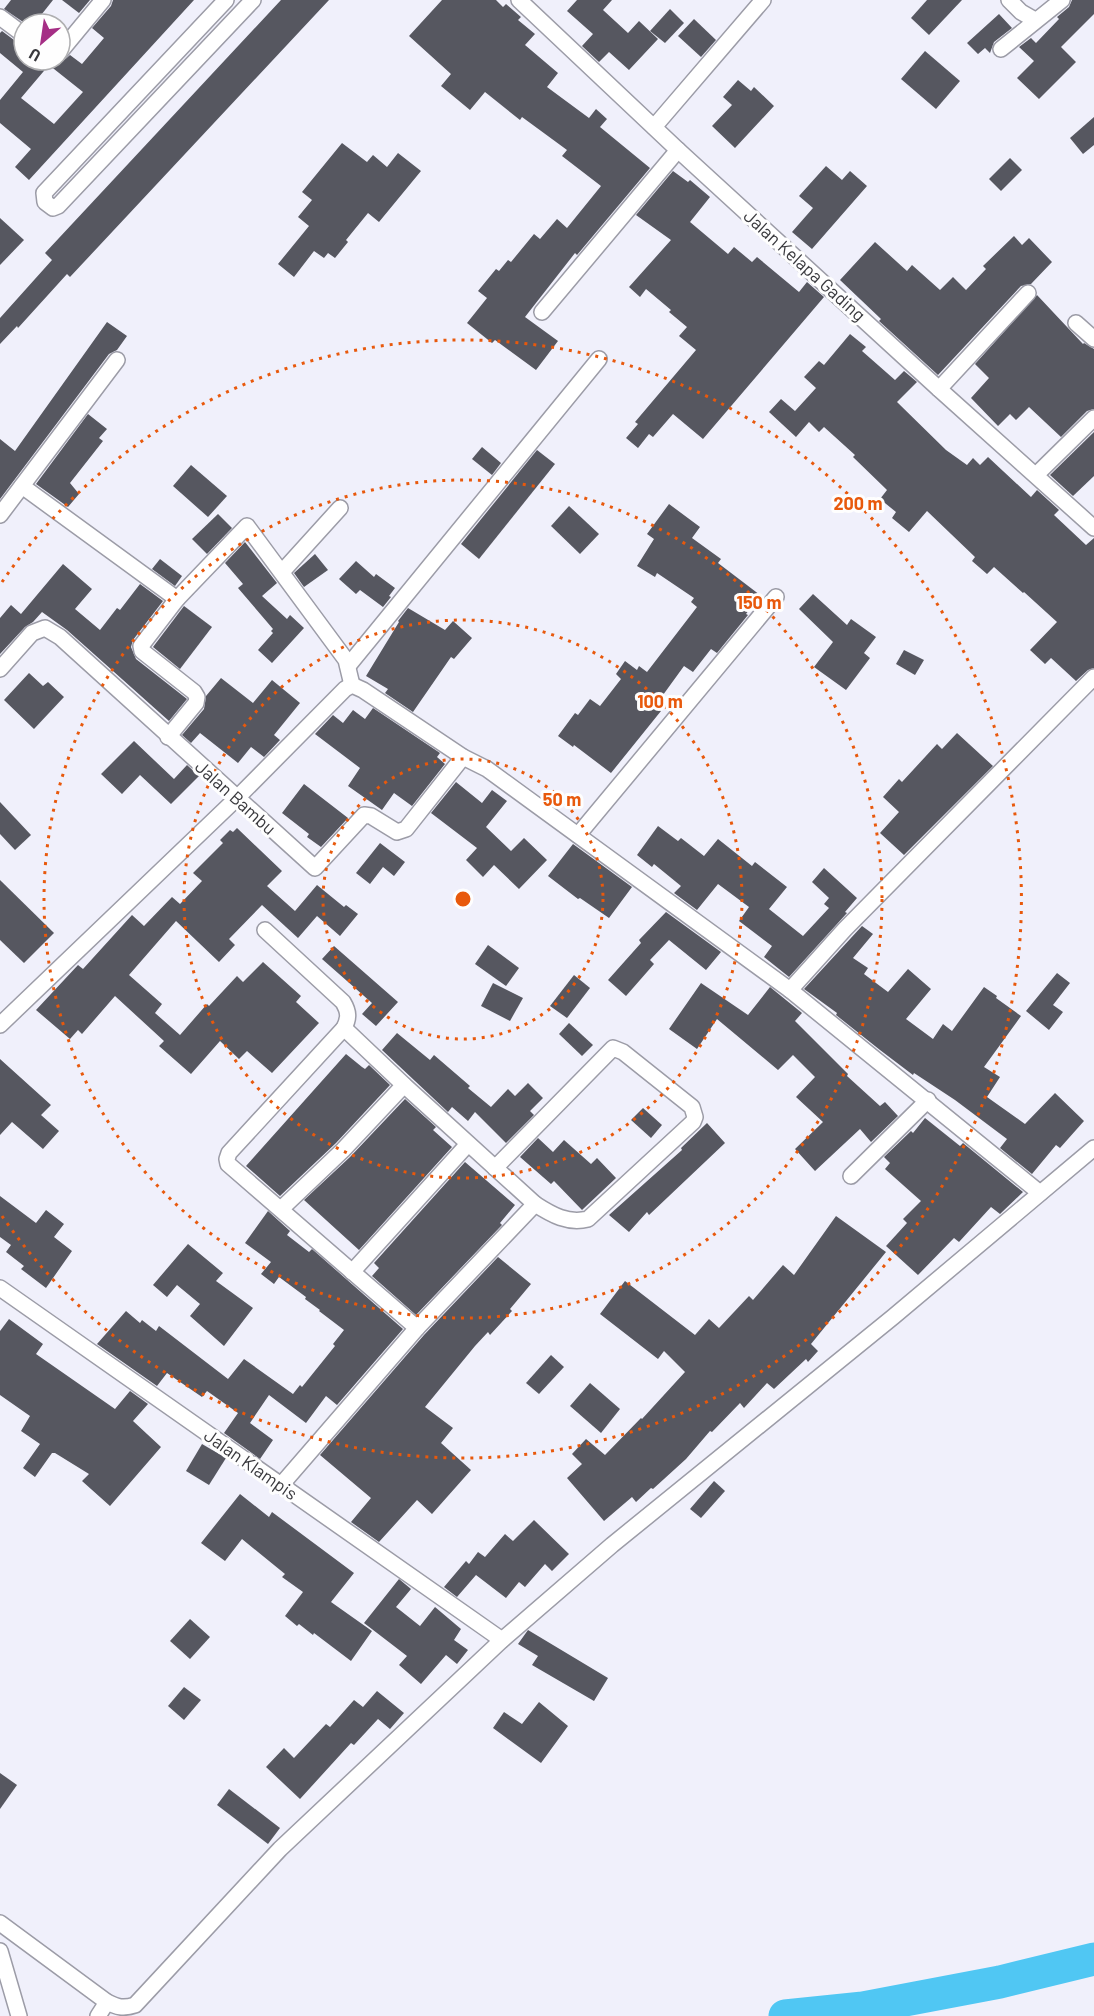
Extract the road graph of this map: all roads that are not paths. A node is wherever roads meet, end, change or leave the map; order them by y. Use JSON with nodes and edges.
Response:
{"nodes":[{"id":1,"x":103,"y":0,"type":"edge"},
{"id":2,"x":226,"y":0,"type":"edge"},
{"id":3,"x":253,"y":0,"type":"edge"},
{"id":4,"x":519,"y":0,"type":"edge"},
{"id":5,"x":763,"y":0,"type":"edge"},
{"id":6,"x":1009,"y":0,"type":"edge"},
{"id":7,"x":1062,"y":0,"type":"edge"},
{"id":8,"x":1035,"y":20,"type":"junction"},
{"id":9,"x":72,"y":37,"type":"edge"},
{"id":10,"x":1000,"y":49,"type":"dead end"},
{"id":11,"x":654,"y":127,"type":"junction"},
{"id":12,"x":678,"y":150,"type":"junction"},
{"id":13,"x":1028,"y":292,"type":"dead end"},
{"id":14,"x":542,"y":312,"type":"dead end"},
{"id":15,"x":1076,"y":322,"type":"dead end"},
{"id":16,"x":1094,"y":339,"type":"edge"},
{"id":17,"x":599,"y":359,"type":"dead end"},
{"id":18,"x":117,"y":360,"type":"dead end"},
{"id":19,"x":939,"y":389,"type":"junction"},
{"id":20,"x":1094,"y":417,"type":"edge"},
{"id":21,"x":1036,"y":475,"type":"junction"},
{"id":22,"x":22,"y":486,"type":"junction"},
{"id":23,"x":340,"y":508,"type":"dead end"},
{"id":24,"x":0,"y":515,"type":"edge"},
{"id":25,"x":1094,"y":528,"type":"edge"},
{"id":26,"x":282,"y":572,"type":"junction"},
{"id":27,"x":776,"y":597,"type":"dead end"},
{"id":28,"x":177,"y":599,"type":"junction"},
{"id":29,"x":348,"y":666,"type":"junction"},
{"id":30,"x":0,"y":669,"type":"edge"},
{"id":31,"x":1094,"y":677,"type":"edge"},
{"id":32,"x":352,"y":686,"type":"junction"},
{"id":33,"x":168,"y":737,"type":"junction"},
{"id":34,"x":463,"y":757,"type":"junction"},
{"id":35,"x":237,"y":798,"type":"junction"},
{"id":36,"x":578,"y":835,"type":"junction"},
{"id":37,"x":265,"y":930,"type":"dead end"},
{"id":38,"x":790,"y":990,"type":"junction"},
{"id":39,"x":0,"y":1025,"type":"edge"},
{"id":40,"x":344,"y":1028,"type":"junction"},
{"id":41,"x":404,"y":1085,"type":"junction"},
{"id":42,"x":928,"y":1100,"type":"junction"},
{"id":43,"x":468,"y":1144,"type":"junction"},
{"id":44,"x":1094,"y":1148,"type":"edge"},
{"id":45,"x":495,"y":1168,"type":"junction"},
{"id":46,"x":851,"y":1176,"type":"dead end"},
{"id":47,"x":1040,"y":1193,"type":"junction"},
{"id":48,"x":536,"y":1204,"type":"junction"},
{"id":49,"x":281,"y":1209,"type":"junction"},
{"id":50,"x":352,"y":1272,"type":"junction"},
{"id":51,"x":0,"y":1288,"type":"edge"},
{"id":52,"x":417,"y":1329,"type":"junction"},
{"id":53,"x":282,"y":1485,"type":"junction"},
{"id":54,"x":502,"y":1640,"type":"junction"},
{"id":55,"x":0,"y":1924,"type":"edge"},
{"id":56,"x":0,"y":1951,"type":"edge"},
{"id":57,"x":106,"y":2002,"type":"junction"},
{"id":58,"x":20,"y":2016,"type":"edge"},
{"id":59,"x":98,"y":2016,"type":"edge"}],
"edges":[{"from":1,"to":9,"type":"street"},
{"from":2,"to":3,"type":"street"},
{"from":4,"to":11,"type":"street","name":"Jalan Kelapa Gading"},
{"from":5,"to":11,"type":"street"},
{"from":6,"to":8,"type":"street"},
{"from":7,"to":8,"type":"street"},
{"from":8,"to":10,"type":"street"},
{"from":11,"to":12,"type":"street","name":"Jalan Kelapa Gading"},
{"from":12,"to":14,"type":"street"},
{"from":12,"to":19,"type":"street","name":"Jalan Kelapa Gading"},
{"from":13,"to":19,"type":"street"},
{"from":15,"to":16,"type":"street"},
{"from":17,"to":29,"type":"street"},
{"from":18,"to":22,"type":"street"},
{"from":19,"to":21,"type":"street","name":"Jalan Kelapa Gading"},
{"from":20,"to":21,"type":"street"},
{"from":21,"to":25,"type":"street","name":"Jalan Kelapa Gading"},
{"from":22,"to":24,"type":"street"},
{"from":22,"to":28,"type":"street"},
{"from":23,"to":26,"type":"street"},
{"from":26,"to":28,"type":"street"},
{"from":26,"to":29,"type":"street"},
{"from":27,"to":36,"type":"street"},
{"from":28,"to":33,"type":"street"},
{"from":29,"to":32,"type":"street"},
{"from":30,"to":33,"type":"street","name":"Jalan Bambu"},
{"from":31,"to":38,"type":"street"},
{"from":32,"to":34,"type":"street"},
{"from":32,"to":35,"type":"street"},
{"from":33,"to":35,"type":"street","name":"Jalan Bambu"},
{"from":34,"to":35,"type":"street","name":"Jalan Bambu"},
{"from":34,"to":36,"type":"street"},
{"from":35,"to":39,"type":"street"},
{"from":36,"to":38,"type":"street"},
{"from":37,"to":40,"type":"street"},
{"from":38,"to":42,"type":"street"},
{"from":40,"to":41,"type":"street"},
{"from":40,"to":49,"type":"street"},
{"from":41,"to":43,"type":"street"},
{"from":41,"to":49,"type":"street"},
{"from":42,"to":46,"type":"street"},
{"from":42,"to":47,"type":"street"},
{"from":43,"to":45,"type":"street"},
{"from":43,"to":50,"type":"street"},
{"from":44,"to":47,"type":"street"},
{"from":45,"to":48,"type":"street"},
{"from":45,"to":48,"type":"street"},
{"from":47,"to":54,"type":"street"},
{"from":48,"to":52,"type":"street"},
{"from":49,"to":50,"type":"street"},
{"from":50,"to":52,"type":"street"},
{"from":51,"to":53,"type":"street","name":"Jalan Klampis"},
{"from":52,"to":53,"type":"street"},
{"from":53,"to":54,"type":"street","name":"Jalan Klampis"},
{"from":54,"to":57,"type":"street"},
{"from":55,"to":57,"type":"street"},
{"from":56,"to":58,"type":"street"},
{"from":57,"to":59,"type":"street"}]}
